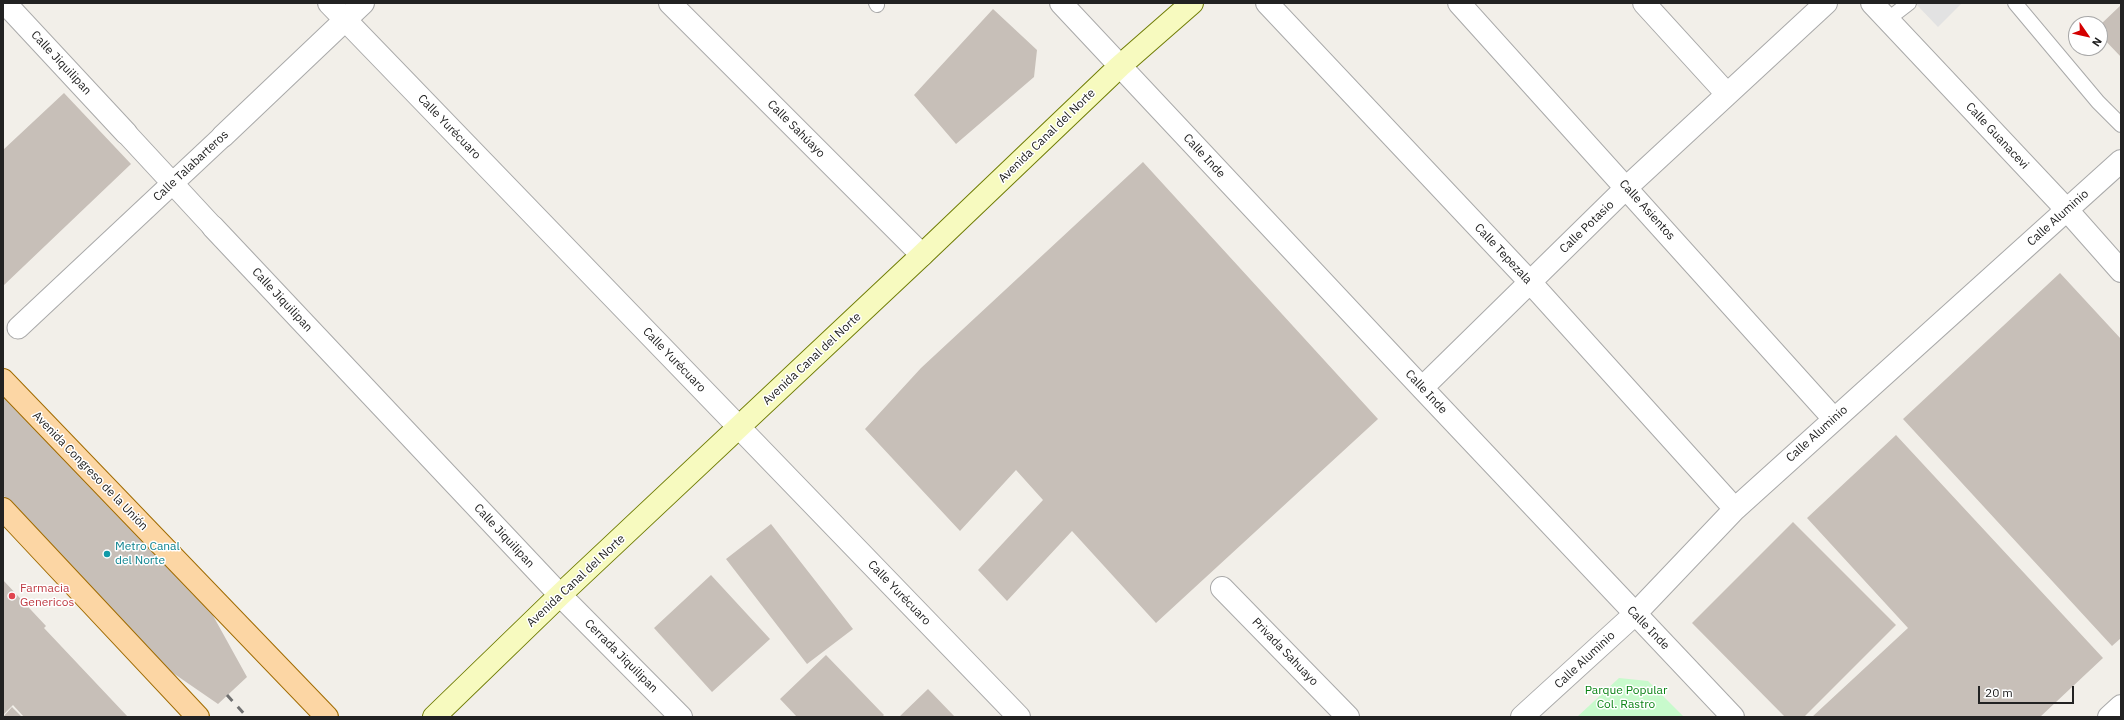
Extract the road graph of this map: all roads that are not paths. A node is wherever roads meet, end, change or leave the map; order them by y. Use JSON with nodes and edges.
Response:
{"nodes":[{"id":1,"x":5,"y":3,"type":"edge"},
{"id":2,"x":329,"y":3,"type":"edge"},
{"id":3,"x":363,"y":3,"type":"edge"},
{"id":4,"x":670,"y":3,"type":"edge"},
{"id":5,"x":1061,"y":3,"type":"edge"},
{"id":6,"x":1192,"y":3,"type":"edge"},
{"id":7,"x":1268,"y":3,"type":"edge"},
{"id":8,"x":1459,"y":3,"type":"edge"},
{"id":9,"x":1644,"y":3,"type":"edge"},
{"id":10,"x":1826,"y":3,"type":"edge"},
{"id":11,"x":1872,"y":3,"type":"edge"},
{"id":12,"x":1909,"y":3,"type":"edge"},
{"id":13,"x":2015,"y":3,"type":"edge"},
{"id":14,"x":345,"y":20,"type":"junction"},
{"id":15,"x":1888,"y":20,"type":"junction"},
{"id":16,"x":1120,"y":66,"type":"junction"},
{"id":17,"x":1727,"y":94,"type":"junction"},
{"id":18,"x":2121,"y":125,"type":"edge"},
{"id":19,"x":126,"y":133,"type":"joint"},
{"id":20,"x":223,"y":136,"type":"joint"},
{"id":21,"x":2121,"y":161,"type":"edge"},
{"id":22,"x":172,"y":184,"type":"junction"},
{"id":23,"x":1627,"y":187,"type":"junction"},
{"id":24,"x":2067,"y":210,"type":"junction"},
{"id":25,"x":213,"y":227,"type":"joint"},
{"id":26,"x":922,"y":255,"type":"junction"},
{"id":27,"x":2121,"y":271,"type":"edge"},
{"id":28,"x":1530,"y":282,"type":"junction"},
{"id":29,"x":18,"y":328,"type":"dead end"},
{"id":30,"x":3,"y":380,"type":"edge"},
{"id":31,"x":1422,"y":388,"type":"junction"},
{"id":32,"x":1834,"y":419,"type":"junction"},
{"id":33,"x":739,"y":428,"type":"junction"},
{"id":34,"x":1735,"y":508,"type":"junction"},
{"id":35,"x":3,"y":509,"type":"edge"},
{"id":36,"x":1222,"y":588,"type":"dead end"},
{"id":37,"x":560,"y":595,"type":"junction"},
{"id":38,"x":1635,"y":614,"type":"junction"},
{"id":39,"x":2121,"y":706,"type":"edge"},
{"id":40,"x":198,"y":717,"type":"edge"},
{"id":41,"x":327,"y":717,"type":"edge"},
{"id":42,"x":434,"y":717,"type":"edge"},
{"id":43,"x":681,"y":717,"type":"edge"},
{"id":44,"x":1019,"y":717,"type":"edge"},
{"id":45,"x":1348,"y":717,"type":"edge"},
{"id":46,"x":1522,"y":717,"type":"edge"},
{"id":47,"x":1733,"y":717,"type":"edge"},
{"id":48,"x":2109,"y":717,"type":"edge"}],
"edges":[{"from":1,"to":19,"type":"street","name":"Calle Jiquilipan"},
{"from":2,"to":14,"type":"street","name":"Calle Yurécuaro"},
{"from":3,"to":14,"type":"street","name":"Calle Talabarteros"},
{"from":4,"to":26,"type":"street","name":"Calle Sahúayo"},
{"from":5,"to":16,"type":"street","name":"Calle Inde"},
{"from":6,"to":16,"type":"main road","name":"Avenida Canal del Norte"},
{"from":7,"to":28,"type":"street","name":"Calle Tepezala"},
{"from":8,"to":23,"type":"street","name":"Calle Asientos"},
{"from":9,"to":17,"type":"street"},
{"from":10,"to":17,"type":"street","name":"Calle Potasio"},
{"from":11,"to":15,"type":"street","name":"Calle Guanacevi"},
{"from":12,"to":15,"type":"lane"},
{"from":13,"to":18,"type":"lane"},
{"from":14,"to":20,"type":"street","name":"Calle Talabarteros"},
{"from":14,"to":33,"type":"street","name":"Calle Yurécuaro"},
{"from":15,"to":24,"type":"street","name":"Calle Guanacevi"},
{"from":16,"to":26,"type":"main road","name":"Avenida Canal del Norte"},
{"from":16,"to":31,"type":"street","name":"Calle Inde"},
{"from":17,"to":23,"type":"street","name":"Calle Potasio"},
{"from":19,"to":22,"type":"street","name":"Calle Jiquilipan"},
{"from":20,"to":22,"type":"street","name":"Calle Talabarteros"},
{"from":21,"to":24,"type":"street","name":"Calle Aluminio"},
{"from":22,"to":25,"type":"street","name":"Calle Jiquilipan"},
{"from":22,"to":29,"type":"street","name":"Calle Talabarteros"},
{"from":23,"to":28,"type":"street","name":"Calle Potasio"},
{"from":23,"to":32,"type":"street","name":"Calle Asientos"},
{"from":24,"to":27,"type":"street","name":"Calle Guanacevi"},
{"from":24,"to":32,"type":"street","name":"Calle Aluminio"},
{"from":25,"to":37,"type":"street","name":"Calle Jiquilipan"},
{"from":26,"to":33,"type":"main road","name":"Avenida Canal del Norte"},
{"from":28,"to":31,"type":"street","name":"Calle Potasio"},
{"from":28,"to":34,"type":"street","name":"Calle Tepezala"},
{"from":30,"to":41,"type":"main road","name":"Avenida Congreso de la Unión"},
{"from":31,"to":38,"type":"street","name":"Calle Inde"},
{"from":32,"to":34,"type":"street","name":"Calle Aluminio"},
{"from":33,"to":37,"type":"main road","name":"Avenida Canal del Norte"},
{"from":33,"to":44,"type":"street","name":"Calle Yurécuaro"},
{"from":34,"to":38,"type":"street","name":"Calle Aluminio"},
{"from":35,"to":40,"type":"main road"},
{"from":36,"to":45,"type":"street","name":"Privada Sahuayo"},
{"from":37,"to":42,"type":"main road","name":"Avenida Canal del Norte"},
{"from":37,"to":43,"type":"street","name":"Cerrada Jiquilipan"},
{"from":38,"to":46,"type":"street","name":"Calle Aluminio"},
{"from":38,"to":47,"type":"street","name":"Calle Inde"},
{"from":39,"to":48,"type":"street"}]}
